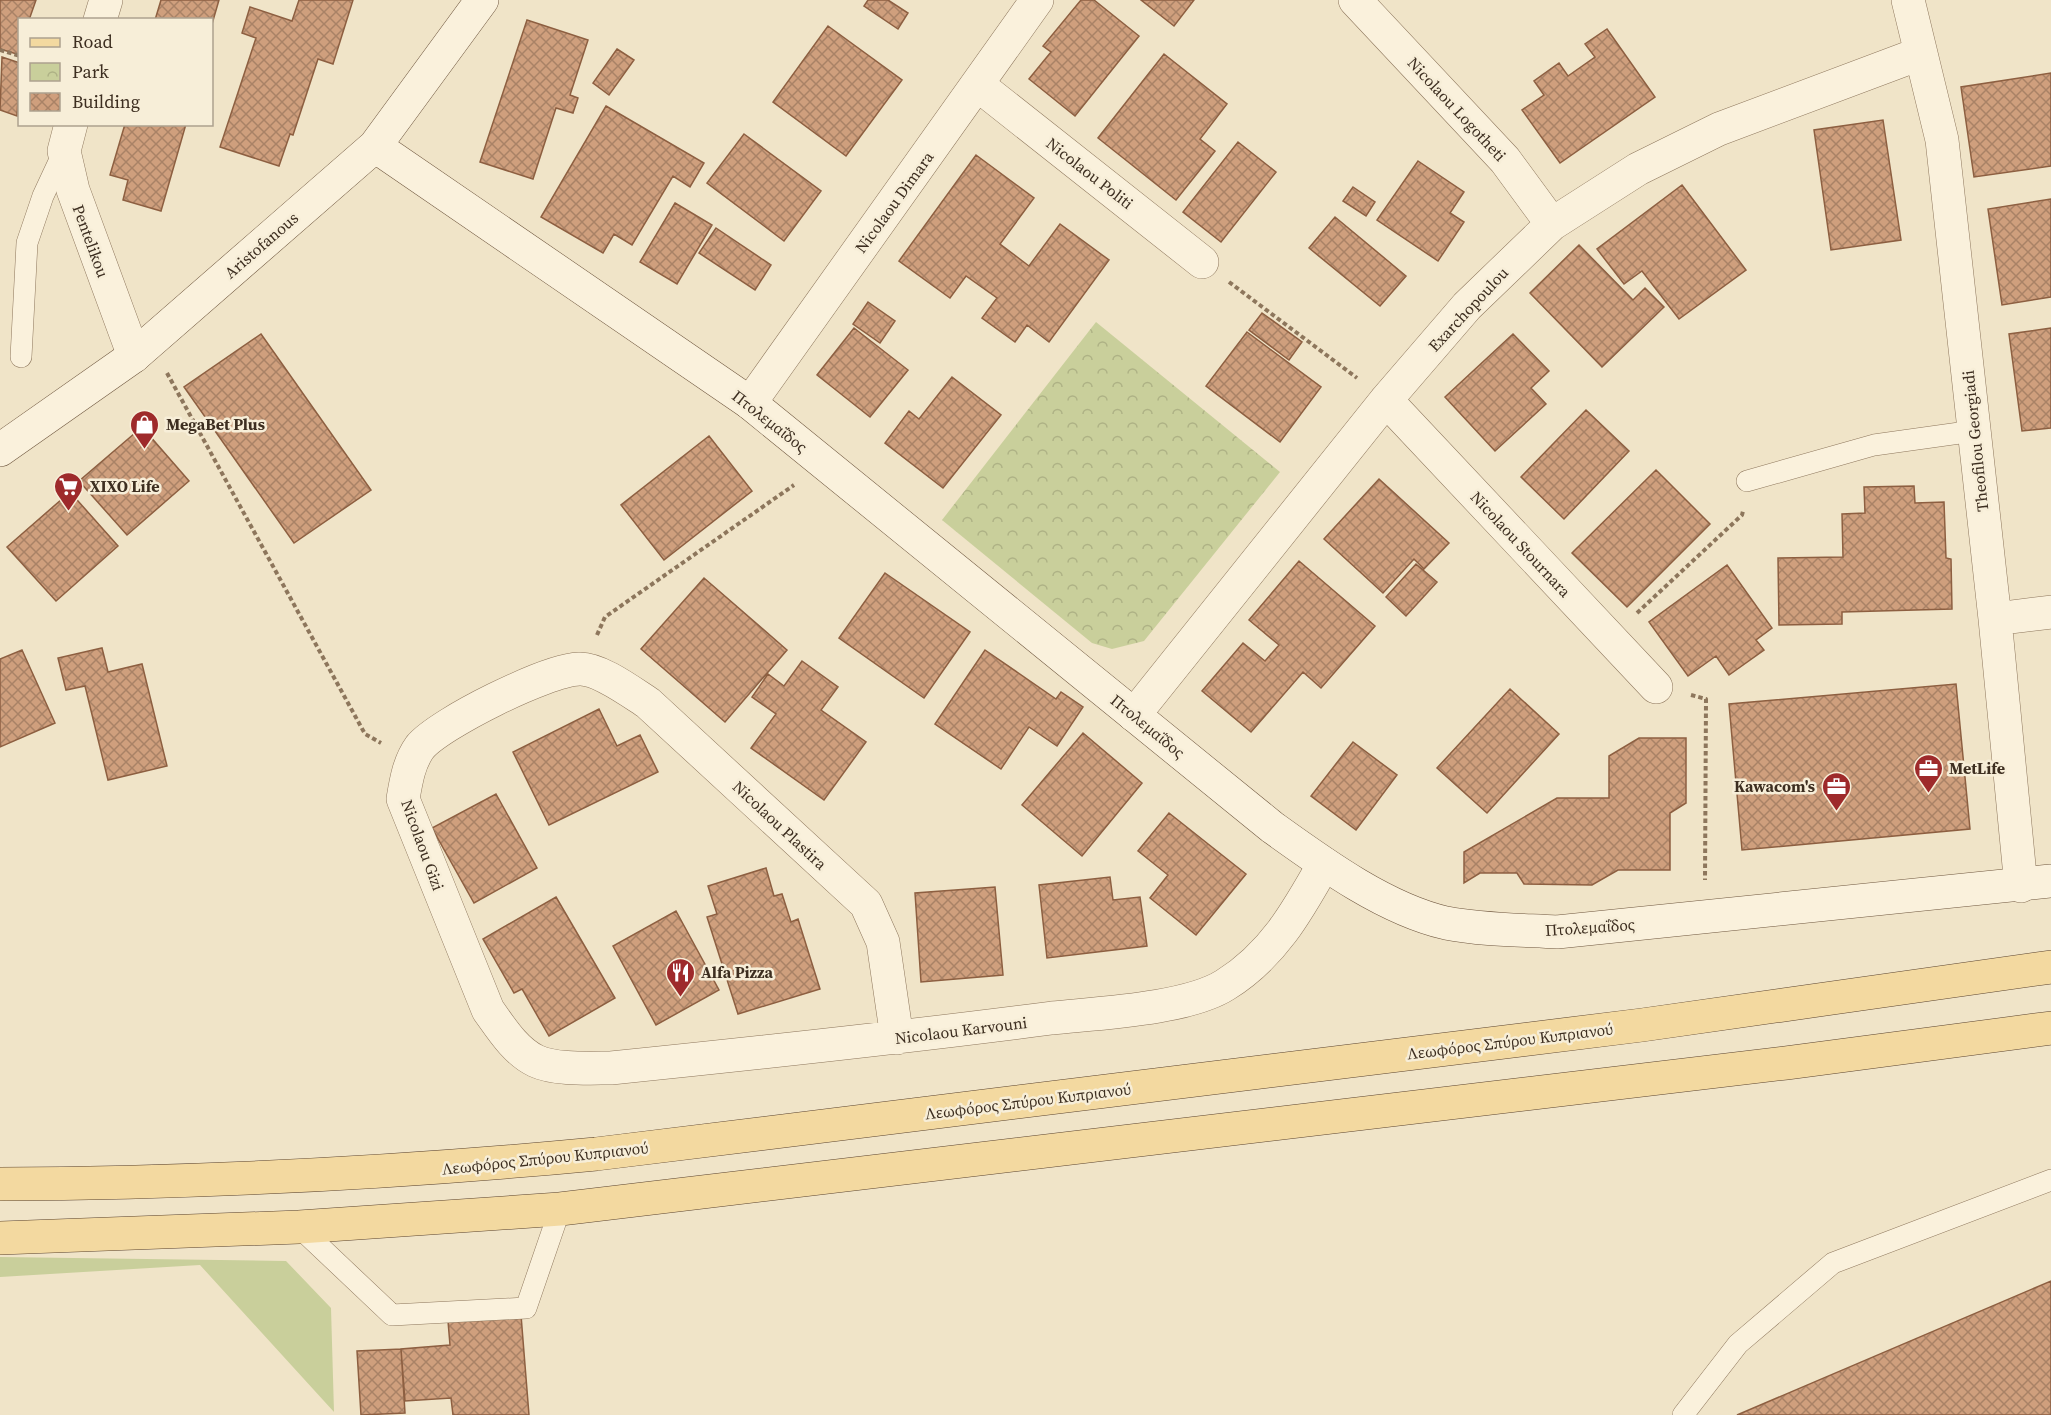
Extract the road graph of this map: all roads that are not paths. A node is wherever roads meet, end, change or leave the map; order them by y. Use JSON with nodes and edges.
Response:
{"nodes":[{"id":1,"x":106,"y":0,"type":"edge"},
{"id":2,"x":482,"y":0,"type":"edge"},
{"id":3,"x":1037,"y":0,"type":"edge"},
{"id":4,"x":1355,"y":0,"type":"edge"},
{"id":5,"x":1908,"y":0,"type":"edge"},
{"id":6,"x":101,"y":18,"type":"edge"},
{"id":7,"x":1919,"y":54,"type":"junction"},
{"id":8,"x":978,"y":85,"type":"junction"},
{"id":9,"x":68,"y":138,"type":"edge"},
{"id":10,"x":375,"y":146,"type":"junction"},
{"id":11,"x":1552,"y":224,"type":"junction"},
{"id":12,"x":1202,"y":262,"type":"road end"},
{"id":13,"x":142,"y":349,"type":"junction"},
{"id":14,"x":21,"y":357,"type":"dead end"},
{"id":15,"x":1386,"y":400,"type":"junction"},
{"id":16,"x":750,"y":403,"type":"junction"},
{"id":17,"x":1974,"y":431,"type":"junction"},
{"id":18,"x":0,"y":450,"type":"edge"},
{"id":19,"x":1747,"y":481,"type":"road end"},
{"id":20,"x":2051,"y":612,"type":"edge"},
{"id":21,"x":1995,"y":619,"type":"junction"},
{"id":22,"x":581,"y":668,"type":"joint"},
{"id":23,"x":1656,"y":687,"type":"road end"},
{"id":24,"x":1134,"y":715,"type":"junction"},
{"id":25,"x":1324,"y":864,"type":"junction"},
{"id":26,"x":2036,"y":884,"type":"edge"},
{"id":27,"x":2051,"y":967,"type":"edge"},
{"id":28,"x":2051,"y":1028,"type":"edge"},
{"id":29,"x":897,"y":1038,"type":"junction"},
{"id":30,"x":536,"y":1061,"type":"joint"},
{"id":31,"x":2051,"y":1180,"type":"edge"},
{"id":32,"x":0,"y":1184,"type":"edge"},
{"id":33,"x":560,"y":1209,"type":"junction"},
{"id":34,"x":299,"y":1227,"type":"junction"},
{"id":35,"x":0,"y":1238,"type":"edge"},
{"id":36,"x":1683,"y":1415,"type":"edge"}],
"edges":[{"from":1,"to":6,"type":"street"},
{"from":2,"to":10,"type":"street","name":"Aristofanous"},
{"from":3,"to":8,"type":"street","name":"Nicolaou Dimara"},
{"from":4,"to":11,"type":"street","name":"Nicolaou Logotheti"},
{"from":5,"to":7,"type":"street","name":"Theofilou Georgiadi"},
{"from":7,"to":11,"type":"street","name":"Exarchopoulou"},
{"from":7,"to":17,"type":"street","name":"Theofilou Georgiadi"},
{"from":8,"to":12,"type":"street","name":"Nicolaou Politi"},
{"from":8,"to":16,"type":"street","name":"Nicolaou Dimara"},
{"from":9,"to":13,"type":"street","name":"Pentelikou"},
{"from":9,"to":14,"type":"lane"},
{"from":10,"to":13,"type":"street","name":"Aristofanous"},
{"from":10,"to":16,"type":"street","name":"Πτολεμαΐδος"},
{"from":11,"to":15,"type":"street","name":"Exarchopoulou"},
{"from":13,"to":18,"type":"street","name":"Aristofanous"},
{"from":15,"to":23,"type":"street","name":"Nicolaou Stournara"},
{"from":15,"to":24,"type":"street","name":"Exarchopoulou"},
{"from":16,"to":24,"type":"street","name":"Πτολεμαΐδος"},
{"from":17,"to":19,"type":"lane"},
{"from":17,"to":21,"type":"street","name":"Theofilou Georgiadi"},
{"from":20,"to":21,"type":"street"},
{"from":21,"to":26,"type":"street","name":"Theofilou Georgiadi"},
{"from":22,"to":29,"type":"street","name":"Nicolaou Plastira"},
{"from":22,"to":30,"type":"street","name":"Nicolaou Gizi"},
{"from":24,"to":25,"type":"street","name":"Πτολεμαΐδος"},
{"from":25,"to":26,"type":"street","name":"Πτολεμαΐδος"},
{"from":25,"to":29,"type":"street","name":"Nicolaou Karvouni"},
{"from":27,"to":32,"type":"main road","name":"Λεωφόρος Σπύρου Κυπριανού"},
{"from":28,"to":33,"type":"main road"},
{"from":29,"to":30,"type":"street","name":"Nicolaou Karvouni"},
{"from":31,"to":36,"type":"lane"},
{"from":33,"to":34,"type":"main road"},
{"from":33,"to":34,"type":"lane"},
{"from":34,"to":35,"type":"main road"}]}
